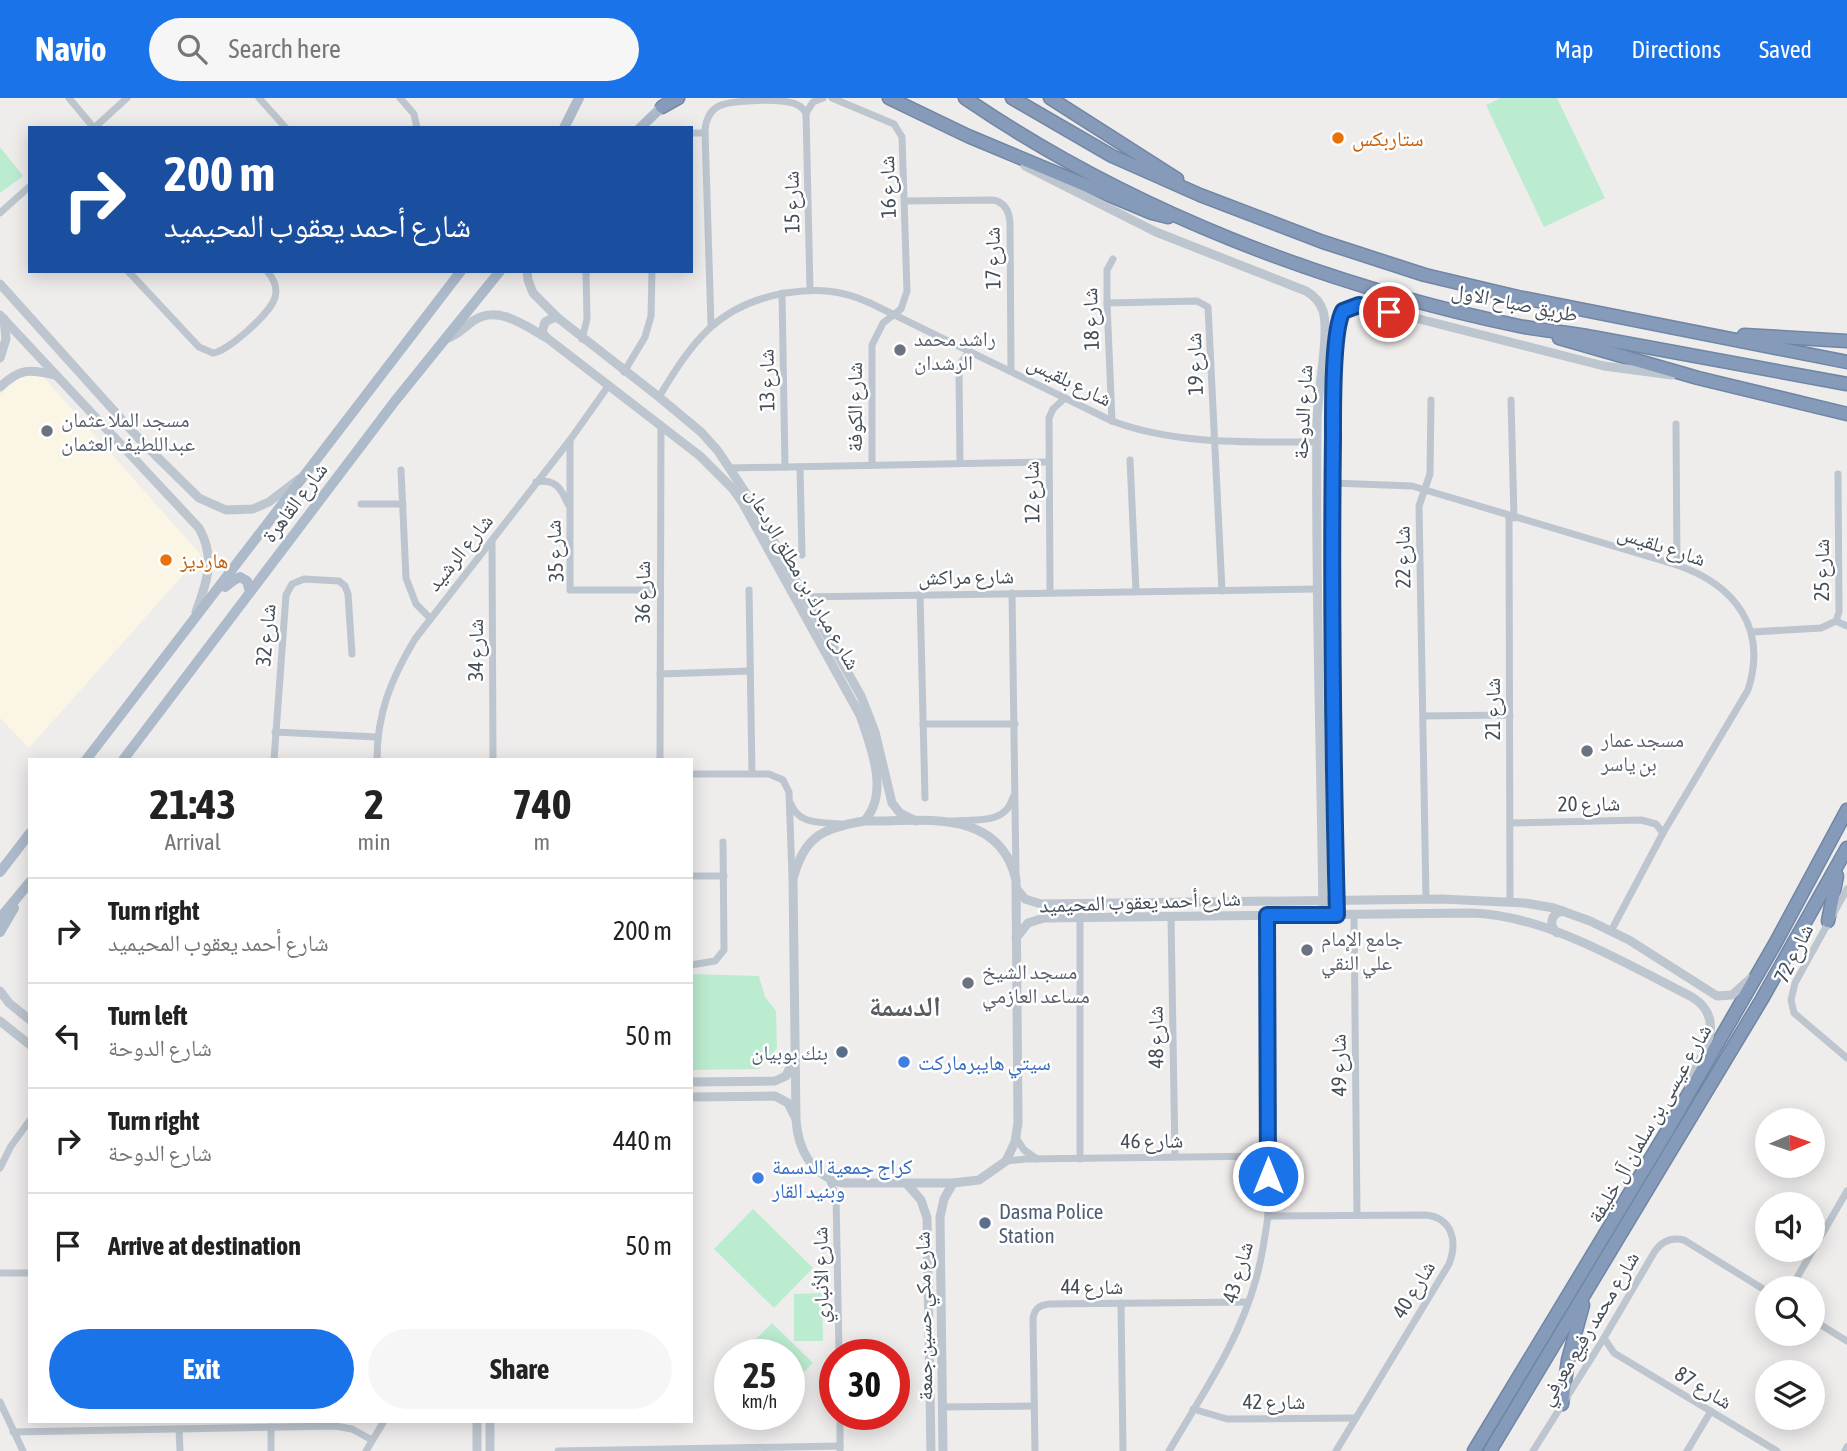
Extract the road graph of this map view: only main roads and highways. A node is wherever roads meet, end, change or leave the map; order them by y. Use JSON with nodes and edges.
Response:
{"nodes":[{"id":1,"x":579,"y":98,"type":"edge"},
{"id":2,"x":678,"y":98,"type":"edge"},
{"id":3,"x":889,"y":98,"type":"edge"},
{"id":4,"x":965,"y":98,"type":"edge"},
{"id":5,"x":1012,"y":98,"type":"edge"},
{"id":6,"x":1050,"y":98,"type":"edge"},
{"id":7,"x":666,"y":102,"type":"edge"},
{"id":8,"x":565,"y":126,"type":"edge"},
{"id":9,"x":642,"y":126,"type":"edge"},
{"id":10,"x":1200,"y":195,"type":"junction"},
{"id":11,"x":1192,"y":223,"type":"junction"},
{"id":12,"x":459,"y":273,"type":"edge"},
{"id":13,"x":498,"y":273,"type":"edge"},
{"id":14,"x":1522,"y":327,"type":"junction"},
{"id":15,"x":1705,"y":334,"type":"junction"},
{"id":16,"x":1847,"y":341,"type":"edge"},
{"id":17,"x":1847,"y":362,"type":"edge"},
{"id":18,"x":1847,"y":384,"type":"edge"},
{"id":19,"x":1847,"y":414,"type":"edge"},
{"id":20,"x":216,"y":591,"type":"junction"},
{"id":21,"x":250,"y":592,"type":"junction"},
{"id":22,"x":88,"y":758,"type":"edge"},
{"id":23,"x":124,"y":758,"type":"edge"},
{"id":24,"x":1847,"y":810,"type":"edge"},
{"id":25,"x":28,"y":836,"type":"edge"},
{"id":26,"x":1844,"y":853,"type":"edge"},
{"id":27,"x":0,"y":872,"type":"edge"},
{"id":28,"x":28,"y":884,"type":"edge"},
{"id":29,"x":21,"y":893,"type":"junction"},
{"id":30,"x":0,"y":918,"type":"edge"},
{"id":31,"x":1828,"y":920,"type":"road end"},
{"id":32,"x":0,"y":932,"type":"edge"},
{"id":33,"x":1588,"y":1289,"type":"junction"},
{"id":34,"x":1562,"y":1404,"type":"road end"},
{"id":35,"x":1474,"y":1451,"type":"edge"},
{"id":36,"x":1490,"y":1451,"type":"edge"}],
"edges":[{"from":1,"to":8,"type":"main road"},
{"from":2,"to":7,"type":"highway"},
{"from":3,"to":11,"type":"highway"},
{"from":4,"to":11,"type":"highway","name":"طريق صباح الاول"},
{"from":5,"to":10,"type":"highway","name":"طريق صباح الاول"},
{"from":6,"to":10,"type":"highway"},
{"from":7,"to":9,"type":"main road"},
{"from":10,"to":15,"type":"highway","name":"طريق صباح الاول"},
{"from":11,"to":14,"type":"highway","name":"طريق صباح الاول"},
{"from":12,"to":20,"type":"main road","name":"شارع القاهرة"},
{"from":13,"to":21,"type":"main road","name":"شارع القاهرة"},
{"from":14,"to":18,"type":"highway","name":"طريق صباح الاول"},
{"from":14,"to":19,"type":"highway"},
{"from":15,"to":16,"type":"highway"},
{"from":15,"to":17,"type":"highway","name":"طريق صباح الاول"},
{"from":20,"to":21,"type":"main road"},
{"from":20,"to":22,"type":"main road","name":"شارع القاهرة"},
{"from":21,"to":23,"type":"main road","name":"شارع القاهرة"},
{"from":24,"to":35,"type":"highway","name":"شارع عيسى بن سلمان آل خليفة"},
{"from":25,"to":27,"type":"main road"},
{"from":26,"to":31,"type":"highway"},
{"from":26,"to":33,"type":"highway","name":"شارع عيسى بن سلمان آل خليفة"},
{"from":28,"to":29,"type":"main road"},
{"from":29,"to":30,"type":"main road"},
{"from":29,"to":32,"type":"main road"},
{"from":33,"to":34,"type":"highway"},
{"from":33,"to":36,"type":"highway","name":"شارع عيسى بن سلمان آل خليفة"}]}
